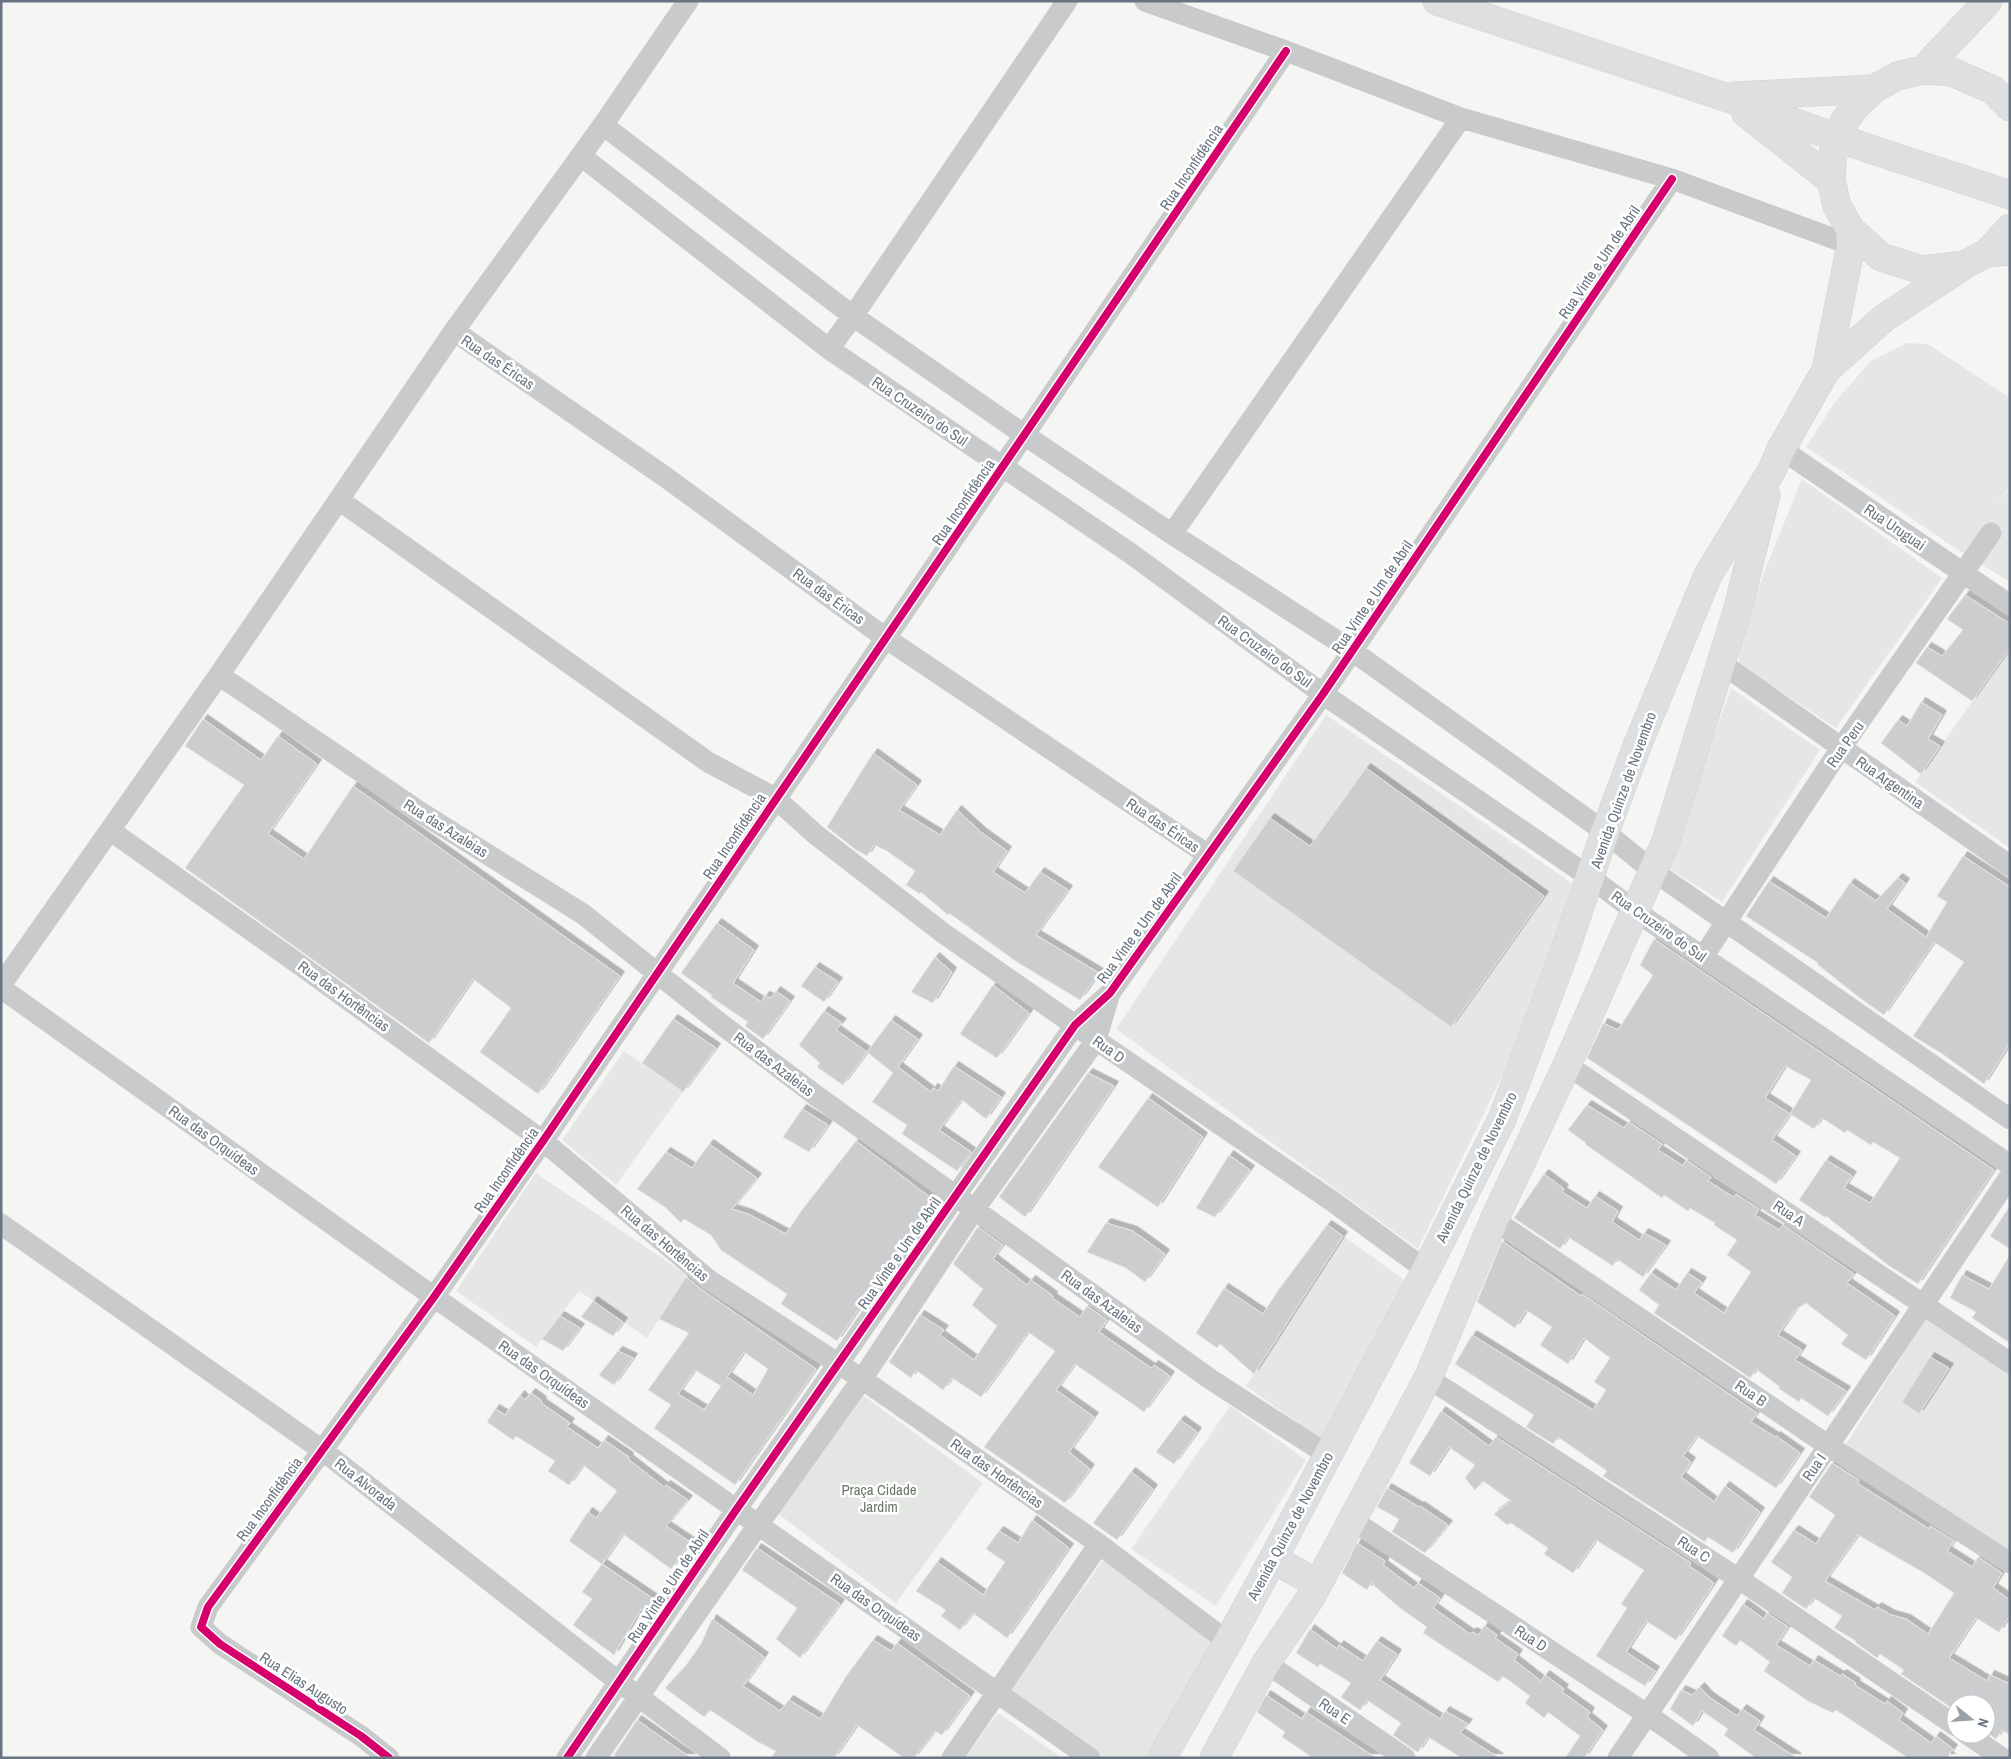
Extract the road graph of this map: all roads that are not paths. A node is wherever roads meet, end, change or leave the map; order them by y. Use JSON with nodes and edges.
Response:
{"nodes":[{"id":1,"x":688,"y":1,"type":"edge"},
{"id":2,"x":1067,"y":1,"type":"edge"},
{"id":3,"x":1145,"y":1,"type":"edge"},
{"id":4,"x":1437,"y":1,"type":"edge"},
{"id":5,"x":1988,"y":1,"type":"edge"},
{"id":6,"x":1286,"y":51,"type":"junction"},
{"id":7,"x":1923,"y":70,"type":"junction"},
{"id":8,"x":1874,"y":89,"type":"junction"},
{"id":9,"x":1725,"y":97,"type":"junction"},
{"id":10,"x":2010,"y":107,"type":"edge"},
{"id":11,"x":1461,"y":118,"type":"junction"},
{"id":12,"x":603,"y":126,"type":"junction"},
{"id":13,"x":1837,"y":138,"type":"junction"},
{"id":14,"x":581,"y":156,"type":"junction"},
{"id":15,"x":1672,"y":180,"type":"junction"},
{"id":16,"x":1831,"y":180,"type":"junction"},
{"id":17,"x":2010,"y":195,"type":"edge"},
{"id":18,"x":2010,"y":228,"type":"edge"},
{"id":19,"x":1850,"y":237,"type":"junction"},
{"id":20,"x":1987,"y":256,"type":"edge"},
{"id":21,"x":853,"y":316,"type":"junction"},
{"id":22,"x":454,"y":331,"type":"junction"},
{"id":23,"x":829,"y":349,"type":"junction"},
{"id":24,"x":1826,"y":370,"type":"junction"},
{"id":25,"x":1026,"y":436,"type":"junction"},
{"id":26,"x":1777,"y":459,"type":"junction"},
{"id":27,"x":1003,"y":468,"type":"junction"},
{"id":28,"x":339,"y":500,"type":"junction"},
{"id":29,"x":1991,"y":533,"type":"dead end"},
{"id":30,"x":1172,"y":534,"type":"junction"},
{"id":31,"x":1964,"y":574,"type":"junction"},
{"id":32,"x":2010,"y":606,"type":"edge"},
{"id":33,"x":887,"y":639,"type":"junction"},
{"id":34,"x":1351,"y":650,"type":"junction"},
{"id":35,"x":1721,"y":663,"type":"junction"},
{"id":36,"x":219,"y":675,"type":"junction"},
{"id":37,"x":1323,"y":694,"type":"junction"},
{"id":38,"x":1841,"y":748,"type":"junction"},
{"id":39,"x":775,"y":798,"type":"junction"},
{"id":40,"x":110,"y":830,"type":"junction"},
{"id":41,"x":1604,"y":832,"type":"junction"},
{"id":42,"x":1208,"y":855,"type":"junction"},
{"id":43,"x":2010,"y":866,"type":"edge"},
{"id":44,"x":1653,"y":871,"type":"junction"},
{"id":45,"x":1591,"y":878,"type":"junction"},
{"id":46,"x":1635,"y":911,"type":"junction"},
{"id":47,"x":1726,"y":921,"type":"junction"},
{"id":48,"x":1703,"y":957,"type":"junction"},
{"id":49,"x":658,"y":973,"type":"junction"},
{"id":50,"x":1,"y":987,"type":"edge"},
{"id":51,"x":1110,"y":993,"type":"junction"},
{"id":52,"x":1075,"y":1025,"type":"junction"},
{"id":53,"x":1096,"y":1040,"type":"junction"},
{"id":54,"x":1520,"y":1071,"type":"junction"},
{"id":55,"x":1562,"y":1074,"type":"junction"},
{"id":56,"x":2010,"y":1119,"type":"edge"},
{"id":57,"x":543,"y":1141,"type":"junction"},
{"id":58,"x":2010,"y":1165,"type":"edge"},
{"id":59,"x":2010,"y":1176,"type":"edge"},
{"id":60,"x":956,"y":1197,"type":"junction"},
{"id":61,"x":974,"y":1210,"type":"junction"},
{"id":62,"x":1494,"y":1220,"type":"junction"},
{"id":63,"x":1,"y":1224,"type":"edge"},
{"id":64,"x":1426,"y":1270,"type":"junction"},
{"id":65,"x":434,"y":1297,"type":"junction"},
{"id":66,"x":1924,"y":1304,"type":"junction"},
{"id":67,"x":2010,"y":1363,"type":"edge"},
{"id":68,"x":838,"y":1364,"type":"junction"},
{"id":69,"x":1428,"y":1378,"type":"junction"},
{"id":70,"x":862,"y":1379,"type":"junction"},
{"id":71,"x":1829,"y":1446,"type":"junction"},
{"id":72,"x":322,"y":1450,"type":"junction"},
{"id":73,"x":1328,"y":1455,"type":"junction"},
{"id":74,"x":736,"y":1510,"type":"junction"},
{"id":75,"x":1352,"y":1520,"type":"junction"},
{"id":76,"x":758,"y":1525,"type":"junction"},
{"id":77,"x":1099,"y":1544,"type":"junction"},
{"id":78,"x":1273,"y":1559,"type":"junction"},
{"id":79,"x":2010,"y":1563,"type":"edge"},
{"id":80,"x":1740,"y":1579,"type":"junction"},
{"id":81,"x":1318,"y":1584,"type":"junction"},
{"id":82,"x":205,"y":1630,"type":"joint"},
{"id":83,"x":1228,"y":1642,"type":"junction"},
{"id":84,"x":1266,"y":1663,"type":"junction"},
{"id":85,"x":619,"y":1682,"type":"junction"},
{"id":86,"x":998,"y":1693,"type":"junction"},
{"id":87,"x":640,"y":1696,"type":"junction"},
{"id":88,"x":1648,"y":1715,"type":"junction"},
{"id":89,"x":1946,"y":1719,"type":"edge"},
{"id":90,"x":1982,"y":1744,"type":"edge"},
{"id":91,"x":389,"y":1758,"type":"edge"},
{"id":92,"x":567,"y":1758,"type":"edge"},
{"id":93,"x":596,"y":1758,"type":"edge"},
{"id":94,"x":720,"y":1758,"type":"edge"},
{"id":95,"x":952,"y":1758,"type":"edge"},
{"id":96,"x":1090,"y":1758,"type":"edge"},
{"id":97,"x":1162,"y":1758,"type":"edge"},
{"id":98,"x":1214,"y":1758,"type":"edge"},
{"id":99,"x":1405,"y":1758,"type":"edge"},
{"id":100,"x":1618,"y":1758,"type":"edge"},
{"id":101,"x":1709,"y":1758,"type":"edge"},
{"id":102,"x":2002,"y":1758,"type":"edge"}],
"edges":[{"from":1,"to":12,"type":"street"},
{"from":2,"to":21,"type":"street"},
{"from":3,"to":6,"type":"street"},
{"from":4,"to":9,"type":"main road"},
{"from":5,"to":7,"type":"main road"},
{"from":6,"to":11,"type":"street"},
{"from":6,"to":25,"type":"street","name":"Rua Inconfidência"},
{"from":7,"to":8,"type":"main road"},
{"from":7,"to":10,"type":"main road"},
{"from":8,"to":9,"type":"main road"},
{"from":8,"to":13,"type":"main road"},
{"from":9,"to":13,"type":"main road"},
{"from":9,"to":16,"type":"main road"},
{"from":11,"to":15,"type":"street"},
{"from":11,"to":30,"type":"street"},
{"from":12,"to":14,"type":"street"},
{"from":12,"to":21,"type":"street"},
{"from":13,"to":16,"type":"main road"},
{"from":13,"to":17,"type":"main road"},
{"from":14,"to":22,"type":"street"},
{"from":14,"to":23,"type":"street","name":"Rua Cruzeiro do Sul"},
{"from":15,"to":19,"type":"street"},
{"from":15,"to":34,"type":"street","name":"Rua Vinte e Um de Abril"},
{"from":16,"to":19,"type":"main road"},
{"from":18,"to":20,"type":"main road","name":"Avenida Quinze de Novembro"},
{"from":19,"to":20,"type":"main road"},
{"from":19,"to":24,"type":"main road","name":"Avenida Quinze de Novembro"},
{"from":20,"to":24,"type":"main road","name":"Avenida Quinze de Novembro"},
{"from":21,"to":23,"type":"street"},
{"from":21,"to":25,"type":"street"},
{"from":22,"to":28,"type":"street"},
{"from":22,"to":33,"type":"street","name":"Rua das Éricas"},
{"from":23,"to":27,"type":"street","name":"Rua Cruzeiro do Sul"},
{"from":24,"to":26,"type":"main road","name":"Avenida Quinze de Novembro"},
{"from":25,"to":27,"type":"street","name":"Rua Inconfidência"},
{"from":25,"to":30,"type":"street"},
{"from":26,"to":31,"type":"street","name":"Rua Uruguai"},
{"from":26,"to":35,"type":"main road","name":"Avenida Quinze de Novembro"},
{"from":26,"to":41,"type":"main road","name":"Avenida Quinze de Novembro"},
{"from":27,"to":33,"type":"street","name":"Rua Inconfidência"},
{"from":27,"to":37,"type":"street","name":"Rua Cruzeiro do Sul"},
{"from":28,"to":36,"type":"street"},
{"from":28,"to":39,"type":"street","name":"Rua D"},
{"from":29,"to":31,"type":"street","name":"Rua Peru"},
{"from":30,"to":34,"type":"street"},
{"from":31,"to":32,"type":"street","name":"Rua Uruguai"},
{"from":31,"to":38,"type":"street","name":"Rua Peru"},
{"from":33,"to":39,"type":"street","name":"Rua Inconfidência"},
{"from":33,"to":42,"type":"street","name":"Rua das Éricas"},
{"from":34,"to":37,"type":"street","name":"Rua Vinte e Um de Abril"},
{"from":34,"to":41,"type":"street"},
{"from":35,"to":38,"type":"street","name":"Rua Argentina"},
{"from":35,"to":44,"type":"main road","name":"Avenida Quinze de Novembro"},
{"from":36,"to":40,"type":"street"},
{"from":36,"to":49,"type":"street","name":"Rua das Azaleias"},
{"from":37,"to":42,"type":"street","name":"Rua Vinte e Um de Abril"},
{"from":37,"to":45,"type":"street","name":"Rua Cruzeiro do Sul"},
{"from":38,"to":43,"type":"street","name":"Rua Argentina"},
{"from":38,"to":47,"type":"street","name":"Rua Peru"},
{"from":39,"to":49,"type":"street","name":"Rua Inconfidência"},
{"from":39,"to":52,"type":"street","name":"Rua D"},
{"from":40,"to":50,"type":"street"},
{"from":40,"to":57,"type":"street","name":"Rua das Hortências"},
{"from":41,"to":44,"type":"street"},
{"from":41,"to":45,"type":"main road","name":"Avenida Quinze de Novembro"},
{"from":42,"to":51,"type":"street","name":"Rua Vinte e Um de Abril"},
{"from":44,"to":46,"type":"main road","name":"Avenida Quinze de Novembro"},
{"from":44,"to":47,"type":"street"},
{"from":45,"to":46,"type":"street","name":"Rua Cruzeiro do Sul"},
{"from":45,"to":54,"type":"main road","name":"Avenida Quinze de Novembro"},
{"from":46,"to":48,"type":"street","name":"Rua Cruzeiro do Sul"},
{"from":46,"to":55,"type":"main road","name":"Avenida Quinze de Novembro"},
{"from":47,"to":48,"type":"street","name":"Rua Peru"},
{"from":47,"to":56,"type":"street"},
{"from":48,"to":58,"type":"street","name":"Rua Cruzeiro do Sul"},
{"from":49,"to":57,"type":"street","name":"Rua Inconfidência"},
{"from":49,"to":60,"type":"street","name":"Rua das Azaleias"},
{"from":50,"to":65,"type":"street","name":"Rua das Orquídeas"},
{"from":51,"to":52,"type":"street","name":"Rua Vinte e Um de Abril"},
{"from":51,"to":53,"type":"street","name":"Rua Vinte e Um de Abril"},
{"from":52,"to":53,"type":"street","name":"Rua D"},
{"from":52,"to":60,"type":"street","name":"Rua Vinte e Um de Abril"},
{"from":53,"to":61,"type":"street","name":"Rua Vinte e Um de Abril"},
{"from":53,"to":64,"type":"street","name":"Rua D"},
{"from":54,"to":55,"type":"main road"},
{"from":54,"to":64,"type":"main road","name":"Avenida Quinze de Novembro"},
{"from":55,"to":62,"type":"main road","name":"Avenida Quinze de Novembro"},
{"from":55,"to":66,"type":"street","name":"Rua A"},
{"from":57,"to":65,"type":"street","name":"Rua Inconfidência"},
{"from":57,"to":68,"type":"street","name":"Rua das Hortências"},
{"from":59,"to":66,"type":"street","name":"Rua I"},
{"from":60,"to":61,"type":"street","name":"Rua das Azaleias"},
{"from":60,"to":68,"type":"street","name":"Rua Vinte e Um de Abril"},
{"from":61,"to":70,"type":"street","name":"Rua Vinte e Um de Abril"},
{"from":61,"to":73,"type":"street","name":"Rua das Azaleias"},
{"from":62,"to":69,"type":"main road","name":"Avenida Quinze de Novembro"},
{"from":62,"to":71,"type":"street","name":"Rua B"},
{"from":63,"to":72,"type":"street","name":"Rua Alvorada"},
{"from":64,"to":73,"type":"main road","name":"Avenida Quinze de Novembro"},
{"from":65,"to":72,"type":"street","name":"Rua Inconfidência"},
{"from":65,"to":74,"type":"street","name":"Rua das Orquídeas"},
{"from":66,"to":67,"type":"street","name":"Rua A"},
{"from":66,"to":71,"type":"street","name":"Rua I"},
{"from":68,"to":70,"type":"street","name":"Rua das Hortências"},
{"from":68,"to":74,"type":"street","name":"Rua Vinte e Um de Abril"},
{"from":69,"to":75,"type":"main road","name":"Avenida Quinze de Novembro"},
{"from":69,"to":80,"type":"street","name":"Rua C"},
{"from":70,"to":76,"type":"street","name":"Rua Vinte e Um de Abril"},
{"from":70,"to":77,"type":"street","name":"Rua das Hortências"},
{"from":71,"to":79,"type":"street","name":"Rua B"},
{"from":71,"to":80,"type":"street","name":"Rua I"},
{"from":72,"to":82,"type":"street","name":"Rua Inconfidência"},
{"from":72,"to":85,"type":"street","name":"Rua Alvorada"},
{"from":73,"to":78,"type":"main road","name":"Avenida Quinze de Novembro"},
{"from":74,"to":76,"type":"street","name":"Rua das Orquídeas"},
{"from":74,"to":85,"type":"street","name":"Rua Vinte e Um de Abril"},
{"from":75,"to":81,"type":"main road","name":"Avenida Quinze de Novembro"},
{"from":75,"to":88,"type":"street","name":"Rua D"},
{"from":76,"to":86,"type":"street","name":"Rua das Orquídeas"},
{"from":76,"to":87,"type":"street","name":"Rua Vinte e Um de Abril"},
{"from":77,"to":83,"type":"street","name":"Rua das Hortências"},
{"from":77,"to":86,"type":"street"},
{"from":78,"to":81,"type":"main road"},
{"from":78,"to":83,"type":"main road","name":"Avenida Quinze de Novembro"},
{"from":80,"to":88,"type":"street","name":"Rua I"},
{"from":80,"to":89,"type":"street","name":"Rua C"},
{"from":81,"to":84,"type":"main road","name":"Avenida Quinze de Novembro"},
{"from":82,"to":91,"type":"street","name":"Rua Elias Augusto"},
{"from":83,"to":97,"type":"main road","name":"Avenida Quinze de Novembro"},
{"from":84,"to":98,"type":"main road","name":"Avenida Quinze de Novembro"},
{"from":84,"to":99,"type":"street","name":"Rua E"},
{"from":85,"to":87,"type":"street","name":"Rua Alvorada"},
{"from":85,"to":92,"type":"street","name":"Rua Vinte e Um de Abril"},
{"from":86,"to":95,"type":"street"},
{"from":86,"to":96,"type":"street","name":"Rua das Orquídeas"},
{"from":87,"to":93,"type":"street","name":"Rua Vinte e Um de Abril"},
{"from":87,"to":94,"type":"street","name":"Rua Alvorada"},
{"from":88,"to":100,"type":"street","name":"Rua I"},
{"from":88,"to":101,"type":"street","name":"Rua D"},
{"from":90,"to":102,"type":"street"}]}
